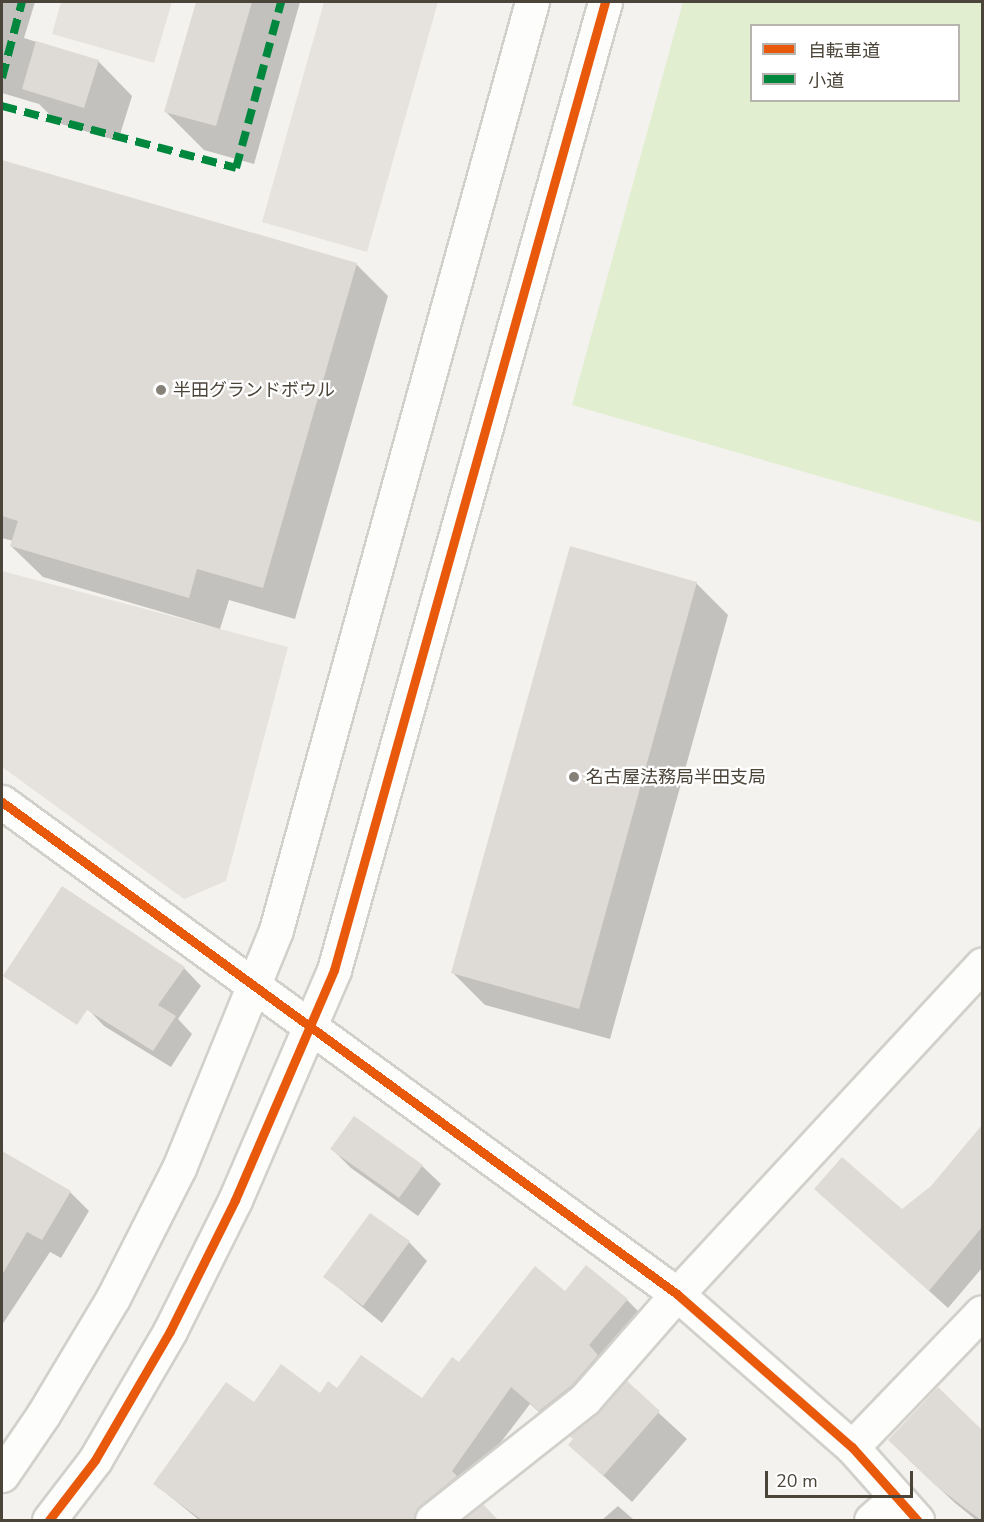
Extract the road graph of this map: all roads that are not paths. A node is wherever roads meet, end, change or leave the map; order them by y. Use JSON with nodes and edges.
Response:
{"nodes":[{"id":1,"x":532,"y":2,"type":"edge"},
{"id":2,"x":605,"y":2,"type":"edge"},
{"id":3,"x":2,"y":802,"type":"edge"},
{"id":4,"x":982,"y":965,"type":"edge"},
{"id":5,"x":255,"y":986,"type":"junction"},
{"id":6,"x":310,"y":1028,"type":"junction"},
{"id":7,"x":677,"y":1294,"type":"junction"},
{"id":8,"x":982,"y":1312,"type":"edge"},
{"id":9,"x":852,"y":1447,"type":"junction"},
{"id":10,"x":2,"y":1475,"type":"edge"},
{"id":11,"x":907,"y":1509,"type":"edge"},
{"id":12,"x":50,"y":1521,"type":"edge"},
{"id":13,"x":432,"y":1521,"type":"edge"},
{"id":14,"x":871,"y":1521,"type":"edge"}],
"edges":[{"from":1,"to":5,"type":"street"},
{"from":2,"to":6,"type":"street"},
{"from":3,"to":5,"type":"street"},
{"from":4,"to":7,"type":"street"},
{"from":5,"to":6,"type":"street"},
{"from":5,"to":10,"type":"street"},
{"from":6,"to":7,"type":"street"},
{"from":6,"to":12,"type":"street"},
{"from":7,"to":9,"type":"street"},
{"from":7,"to":13,"type":"street"},
{"from":8,"to":9,"type":"street"},
{"from":9,"to":11,"type":"street"},
{"from":11,"to":14,"type":"street"}]}
